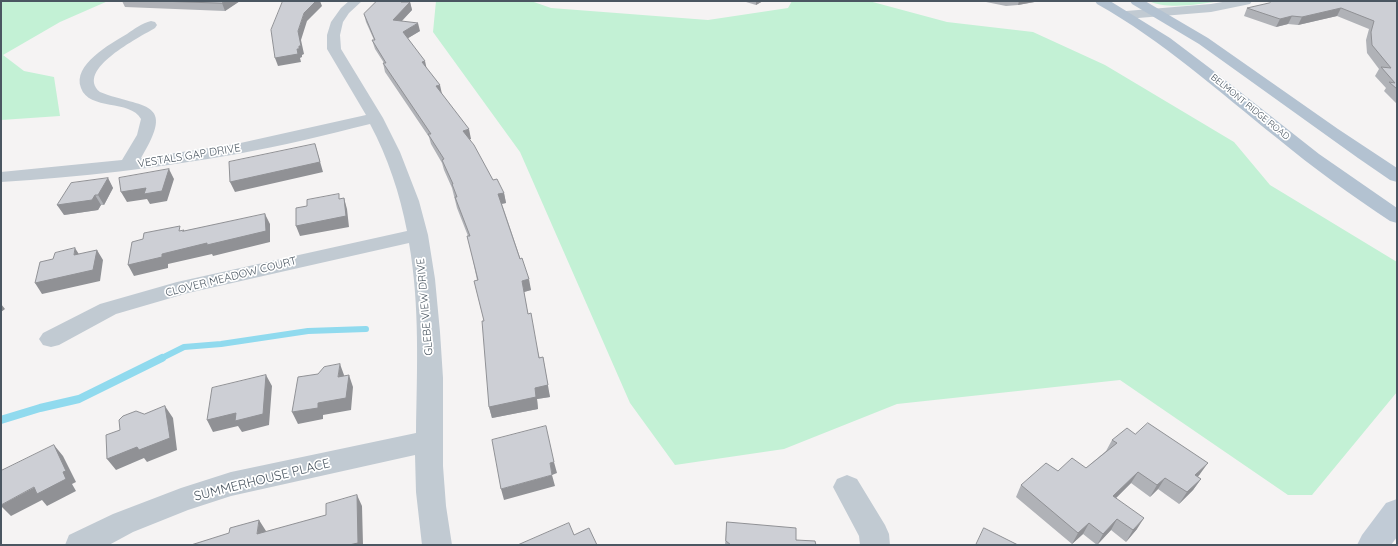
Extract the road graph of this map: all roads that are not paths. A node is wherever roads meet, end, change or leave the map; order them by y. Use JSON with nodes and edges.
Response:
{"nodes":[{"id":1,"x":356,"y":1,"type":"edge"},
{"id":2,"x":1101,"y":1,"type":"edge"},
{"id":3,"x":1136,"y":1,"type":"edge"},
{"id":4,"x":1246,"y":1,"type":"edge"},
{"id":5,"x":1158,"y":12,"type":"junction"},
{"id":6,"x":1126,"y":15,"type":"junction"},
{"id":7,"x":151,"y":25,"type":"dead end"},
{"id":8,"x":375,"y":118,"type":"junction"},
{"id":9,"x":128,"y":165,"type":"junction"},
{"id":10,"x":1397,"y":176,"type":"edge"},
{"id":11,"x":1,"y":178,"type":"edge"},
{"id":12,"x":1397,"y":218,"type":"edge"},
{"id":13,"x":418,"y":235,"type":"junction"},
{"id":14,"x":52,"y":339,"type":"dead end"},
{"id":15,"x":429,"y":441,"type":"junction"},
{"id":16,"x":847,"y":487,"type":"dead end"},
{"id":17,"x":1397,"y":512,"type":"edge"},
{"id":18,"x":80,"y":545,"type":"edge"},
{"id":19,"x":437,"y":545,"type":"edge"},
{"id":20,"x":875,"y":545,"type":"edge"},
{"id":21,"x":1373,"y":545,"type":"edge"}],
"edges":[{"from":1,"to":8,"type":"street","name":"GLEBE VIEW DRIVE"},
{"from":2,"to":6,"type":"main road","name":"BELMONT RIDGE ROAD"},
{"from":3,"to":5,"type":"main road"},
{"from":4,"to":5,"type":"street"},
{"from":5,"to":6,"type":"street"},
{"from":5,"to":10,"type":"main road"},
{"from":6,"to":12,"type":"main road","name":"BELMONT RIDGE ROAD"},
{"from":7,"to":9,"type":"street"},
{"from":8,"to":9,"type":"street","name":"VESTALS GAP DRIVE"},
{"from":8,"to":13,"type":"street","name":"GLEBE VIEW DRIVE"},
{"from":9,"to":11,"type":"street","name":"VESTALS GAP DRIVE"},
{"from":13,"to":14,"type":"street","name":"CLOVER MEADOW COURT"},
{"from":13,"to":15,"type":"street","name":"GLEBE VIEW DRIVE"},
{"from":15,"to":18,"type":"street","name":"SUMMERHOUSE PLACE"},
{"from":15,"to":19,"type":"street","name":"GLEBE VIEW DRIVE"},
{"from":16,"to":20,"type":"street"},
{"from":17,"to":21,"type":"main road"}]}
